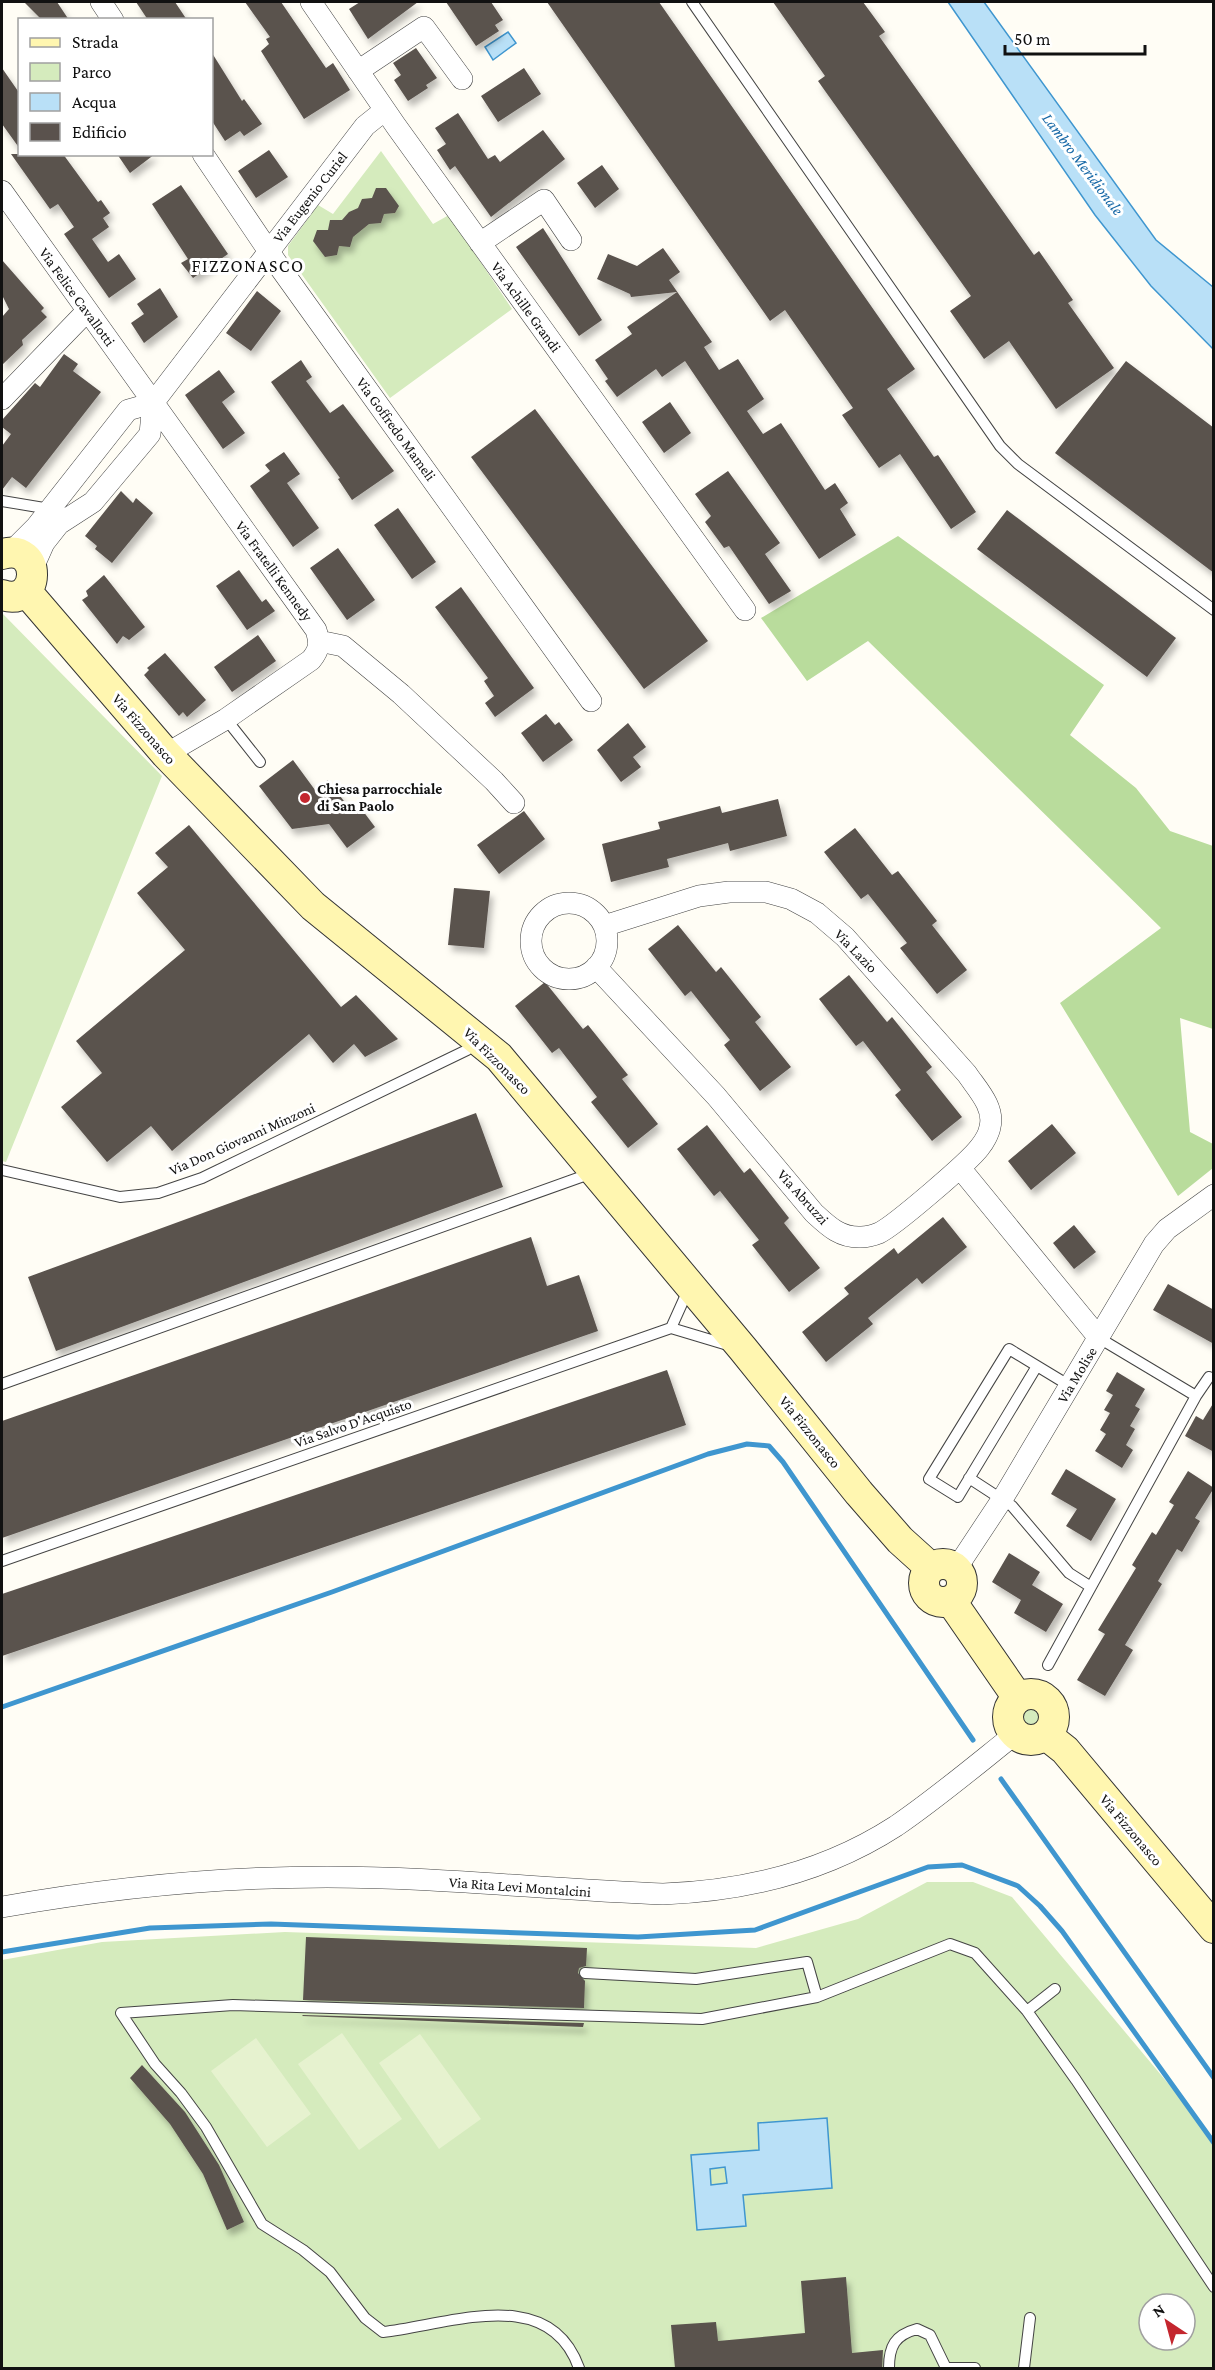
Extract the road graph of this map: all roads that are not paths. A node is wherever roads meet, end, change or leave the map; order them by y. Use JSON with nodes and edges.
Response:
{"nodes":[{"id":1,"x":101,"y":2,"type":"edge"},
{"id":2,"x":311,"y":2,"type":"edge"},
{"id":3,"x":692,"y":2,"type":"edge"},
{"id":4,"x":112,"y":18,"type":"edge"},
{"id":5,"x":358,"y":70,"type":"junction"},
{"id":6,"x":462,"y":78,"type":"dead end"},
{"id":7,"x":385,"y":110,"type":"junction"},
{"id":8,"x":204,"y":156,"type":"edge"},
{"id":9,"x":2,"y":191,"type":"edge"},
{"id":10,"x":571,"y":240,"type":"dead end"},
{"id":11,"x":480,"y":243,"type":"junction"},
{"id":12,"x":268,"y":251,"type":"junction"},
{"id":13,"x":87,"y":311,"type":"junction"},
{"id":14,"x":2,"y":399,"type":"edge"},
{"id":15,"x":153,"y":403,"type":"junction"},
{"id":16,"x":2,"y":501,"type":"edge"},
{"id":17,"x":50,"y":509,"type":"junction"},
{"id":18,"x":14,"y":572,"type":"edge"},
{"id":19,"x":745,"y":610,"type":"dead end"},
{"id":20,"x":1214,"y":610,"type":"edge"},
{"id":21,"x":319,"y":641,"type":"junction"},
{"id":22,"x":591,"y":701,"type":"dead end"},
{"id":23,"x":226,"y":719,"type":"junction"},
{"id":24,"x":166,"y":754,"type":"junction"},
{"id":25,"x":260,"y":762,"type":"dead end"},
{"id":26,"x":514,"y":803,"type":"dead end"},
{"id":27,"x":604,"y":926,"type":"junction"},
{"id":28,"x":596,"y":967,"type":"junction"},
{"id":29,"x":479,"y":1039,"type":"junction"},
{"id":30,"x":960,"y":1168,"type":"junction"},
{"id":31,"x":2,"y":1170,"type":"edge"},
{"id":32,"x":595,"y":1171,"type":"junction"},
{"id":33,"x":1214,"y":1195,"type":"edge"},
{"id":34,"x":690,"y":1286,"type":"junction"},
{"id":35,"x":671,"y":1328,"type":"junction"},
{"id":36,"x":1099,"y":1338,"type":"junction"},
{"id":37,"x":743,"y":1349,"type":"junction"},
{"id":38,"x":1037,"y":1366,"type":"junction"},
{"id":39,"x":1209,"y":1377,"type":"dead end"},
{"id":40,"x":2,"y":1384,"type":"edge"},
{"id":41,"x":1070,"y":1386,"type":"junction"},
{"id":42,"x":1196,"y":1396,"type":"junction"},
{"id":43,"x":969,"y":1478,"type":"junction"},
{"id":44,"x":1003,"y":1498,"type":"junction"},
{"id":45,"x":2,"y":1561,"type":"edge"},
{"id":46,"x":943,"y":1568,"type":"junction"},
{"id":47,"x":1091,"y":1587,"type":"junction"},
{"id":48,"x":1048,"y":1665,"type":"dead end"},
{"id":49,"x":1018,"y":1698,"type":"junction"},
{"id":50,"x":1046,"y":1735,"type":"junction"},
{"id":51,"x":1008,"y":1740,"type":"junction"},
{"id":52,"x":2,"y":1906,"type":"edge"},
{"id":53,"x":1214,"y":1928,"type":"edge"},
{"id":54,"x":585,"y":1974,"type":"dead end"},
{"id":55,"x":1055,"y":1989,"type":"dead end"},
{"id":56,"x":817,"y":1997,"type":"junction"},
{"id":57,"x":1027,"y":2011,"type":"junction"},
{"id":58,"x":1214,"y":2287,"type":"edge"},
{"id":59,"x":1030,"y":2318,"type":"dead end"},
{"id":60,"x":579,"y":2368,"type":"edge"},
{"id":61,"x":889,"y":2368,"type":"edge"},
{"id":62,"x":946,"y":2368,"type":"edge"},
{"id":63,"x":975,"y":2368,"type":"edge"},
{"id":64,"x":1024,"y":2368,"type":"edge"}],
"edges":[{"from":1,"to":4,"type":"street"},
{"from":2,"to":5,"type":"street","name":"Via Achille Grandi"},
{"from":3,"to":20,"type":"lane"},
{"from":5,"to":6,"type":"street"},
{"from":5,"to":7,"type":"street","name":"Via Achille Grandi"},
{"from":7,"to":11,"type":"street","name":"Via Achille Grandi"},
{"from":7,"to":12,"type":"street","name":"Via Eugenio Curiel"},
{"from":8,"to":12,"type":"street","name":"Via Goffredo Mameli"},
{"from":9,"to":13,"type":"street","name":"Via Felice Cavallotti"},
{"from":10,"to":11,"type":"street"},
{"from":11,"to":19,"type":"street","name":"Via Achille Grandi"},
{"from":12,"to":15,"type":"street","name":"Via Eugenio Curiel"},
{"from":12,"to":22,"type":"street","name":"Via Goffredo Mameli"},
{"from":13,"to":14,"type":"street"},
{"from":13,"to":15,"type":"street","name":"Via Felice Cavallotti"},
{"from":15,"to":17,"type":"street"},
{"from":15,"to":18,"type":"street"},
{"from":15,"to":21,"type":"street","name":"Via Fratelli Kennedy"},
{"from":16,"to":17,"type":"lane"},
{"from":17,"to":18,"type":"street"},
{"from":18,"to":24,"type":"main road","name":"Via Fizzonasco"},
{"from":21,"to":23,"type":"street"},
{"from":21,"to":26,"type":"street"},
{"from":23,"to":24,"type":"street"},
{"from":23,"to":25,"type":"lane"},
{"from":24,"to":29,"type":"main road","name":"Via Fizzonasco"},
{"from":27,"to":28,"type":"street"},
{"from":27,"to":28,"type":"street"},
{"from":27,"to":30,"type":"street","name":"Via Lazio"},
{"from":28,"to":30,"type":"street","name":"Via Abruzzi"},
{"from":29,"to":31,"type":"lane","name":"Via Don Giovanni Minzoni"},
{"from":29,"to":32,"type":"main road","name":"Via Fizzonasco"},
{"from":30,"to":36,"type":"street"},
{"from":32,"to":34,"type":"main road","name":"Via Fizzonasco"},
{"from":32,"to":40,"type":"lane"},
{"from":33,"to":36,"type":"street","name":"Via Molise"},
{"from":34,"to":35,"type":"lane"},
{"from":34,"to":37,"type":"main road","name":"Via Fizzonasco"},
{"from":35,"to":37,"type":"lane"},
{"from":35,"to":45,"type":"lane","name":"Via Salvo D'Acquisto"},
{"from":36,"to":41,"type":"street","name":"Via Molise"},
{"from":36,"to":42,"type":"lane"},
{"from":37,"to":46,"type":"main road","name":"Via Fizzonasco"},
{"from":38,"to":41,"type":"lane"},
{"from":38,"to":43,"type":"lane"},
{"from":38,"to":43,"type":"lane"},
{"from":39,"to":42,"type":"lane"},
{"from":41,"to":44,"type":"street","name":"Via Molise"},
{"from":42,"to":47,"type":"lane"},
{"from":43,"to":44,"type":"lane"},
{"from":44,"to":46,"type":"street","name":"Via Molise"},
{"from":44,"to":47,"type":"lane"},
{"from":46,"to":49,"type":"main road"},
{"from":47,"to":48,"type":"lane"},
{"from":49,"to":50,"type":"main road"},
{"from":49,"to":51,"type":"main road"},
{"from":50,"to":51,"type":"main road"},
{"from":50,"to":53,"type":"main road","name":"Via Fizzonasco"},
{"from":51,"to":52,"type":"street","name":"Via Rita Levi Montalcini"},
{"from":54,"to":56,"type":"lane"},
{"from":55,"to":57,"type":"lane"},
{"from":56,"to":57,"type":"lane"},
{"from":56,"to":60,"type":"lane"},
{"from":57,"to":58,"type":"lane"},
{"from":59,"to":64,"type":"lane"},
{"from":61,"to":62,"type":"lane"},
{"from":62,"to":63,"type":"lane"}]}
